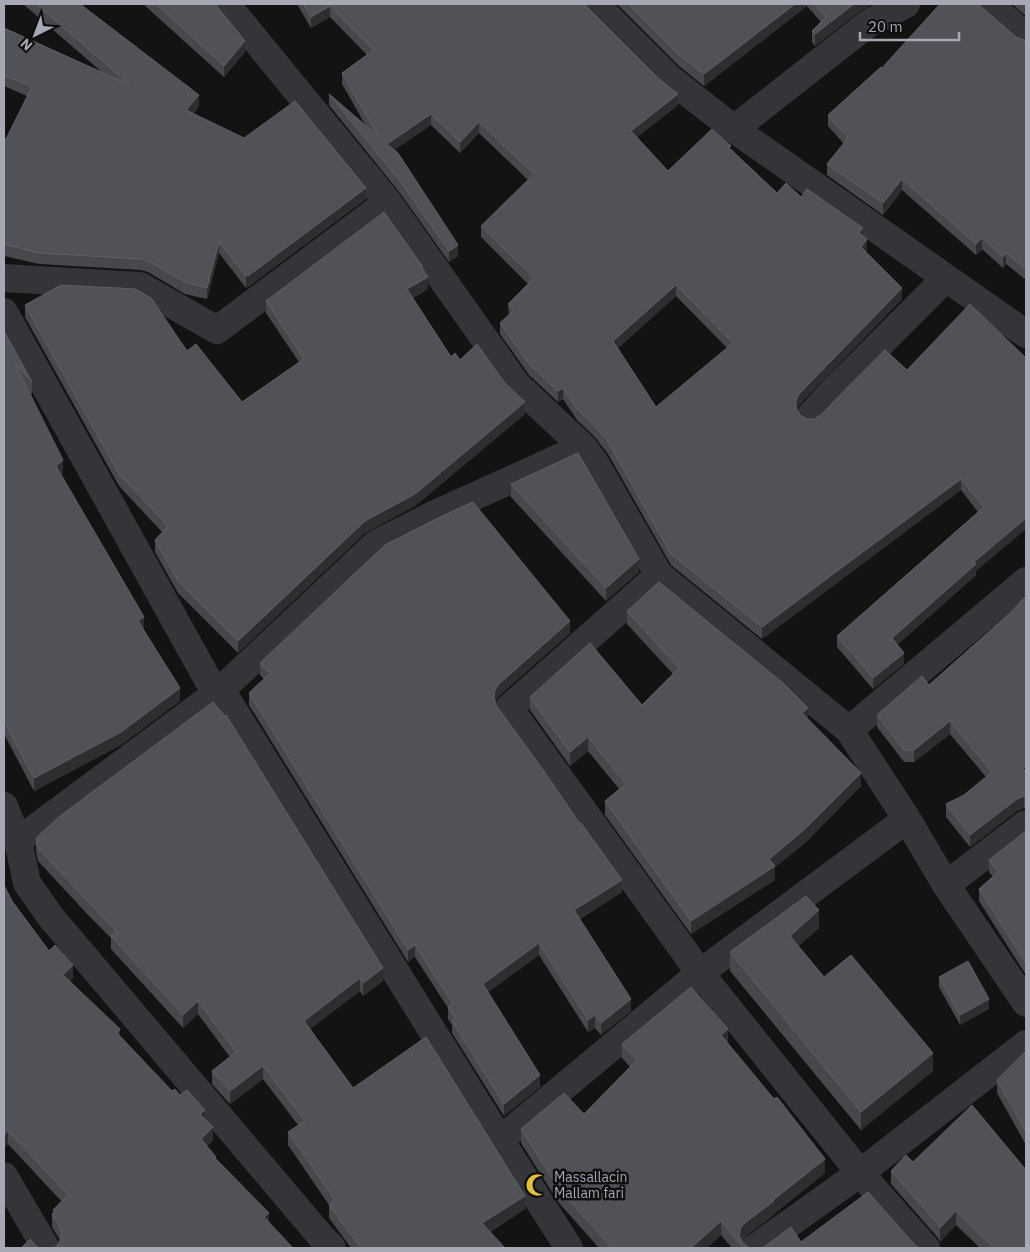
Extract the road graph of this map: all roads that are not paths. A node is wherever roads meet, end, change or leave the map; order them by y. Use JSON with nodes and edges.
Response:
{"nodes":[{"id":1,"x":226,"y":4,"type":"edge"},
{"id":2,"x":595,"y":4,"type":"edge"},
{"id":3,"x":906,"y":4,"type":"edge"},
{"id":4,"x":989,"y":4,"type":"edge"},
{"id":5,"x":1026,"y":36,"type":"edge"},
{"id":6,"x":734,"y":129,"type":"junction"},
{"id":7,"x":388,"y":202,"type":"junction"},
{"id":8,"x":4,"y":278,"type":"edge"},
{"id":9,"x":946,"y":278,"type":"junction"},
{"id":10,"x":4,"y":312,"type":"edge"},
{"id":11,"x":1026,"y":334,"type":"edge"},
{"id":12,"x":811,"y":415,"type":"dead end"},
{"id":13,"x":583,"y":447,"type":"junction"},
{"id":14,"x":659,"y":575,"type":"junction"},
{"id":15,"x":1026,"y":581,"type":"edge"},
{"id":16,"x":221,"y":690,"type":"junction"},
{"id":17,"x":850,"y":730,"type":"junction"},
{"id":18,"x":4,"y":806,"type":"edge"},
{"id":19,"x":907,"y":819,"type":"junction"},
{"id":20,"x":1026,"y":824,"type":"edge"},
{"id":21,"x":18,"y":840,"type":"junction"},
{"id":22,"x":946,"y":885,"type":"junction"},
{"id":23,"x":700,"y":972,"type":"junction"},
{"id":24,"x":1026,"y":1003,"type":"edge"},
{"id":25,"x":1026,"y":1044,"type":"edge"},
{"id":26,"x":500,"y":1140,"type":"junction"},
{"id":27,"x":860,"y":1173,"type":"junction"},
{"id":28,"x":4,"y":1176,"type":"edge"},
{"id":29,"x":46,"y":1248,"type":"edge"},
{"id":30,"x":332,"y":1248,"type":"edge"},
{"id":31,"x":569,"y":1248,"type":"edge"},
{"id":32,"x":755,"y":1248,"type":"edge"},
{"id":33,"x":926,"y":1248,"type":"edge"}],
"edges":[{"from":1,"to":7,"type":"street"},
{"from":2,"to":6,"type":"street"},
{"from":3,"to":6,"type":"street"},
{"from":4,"to":5,"type":"street"},
{"from":6,"to":9,"type":"street"},
{"from":7,"to":8,"type":"street"},
{"from":7,"to":13,"type":"street"},
{"from":9,"to":11,"type":"street"},
{"from":9,"to":12,"type":"street"},
{"from":10,"to":16,"type":"street"},
{"from":13,"to":14,"type":"street"},
{"from":13,"to":16,"type":"street"},
{"from":14,"to":17,"type":"street"},
{"from":14,"to":23,"type":"street"},
{"from":15,"to":17,"type":"street"},
{"from":16,"to":21,"type":"street"},
{"from":16,"to":26,"type":"street"},
{"from":17,"to":19,"type":"street"},
{"from":18,"to":21,"type":"street"},
{"from":19,"to":22,"type":"street"},
{"from":19,"to":23,"type":"street"},
{"from":20,"to":22,"type":"street"},
{"from":21,"to":30,"type":"street"},
{"from":22,"to":24,"type":"street"},
{"from":23,"to":26,"type":"street"},
{"from":23,"to":27,"type":"street"},
{"from":25,"to":27,"type":"street"},
{"from":26,"to":31,"type":"street"},
{"from":27,"to":32,"type":"street"},
{"from":27,"to":33,"type":"street"},
{"from":28,"to":29,"type":"street"}]}
